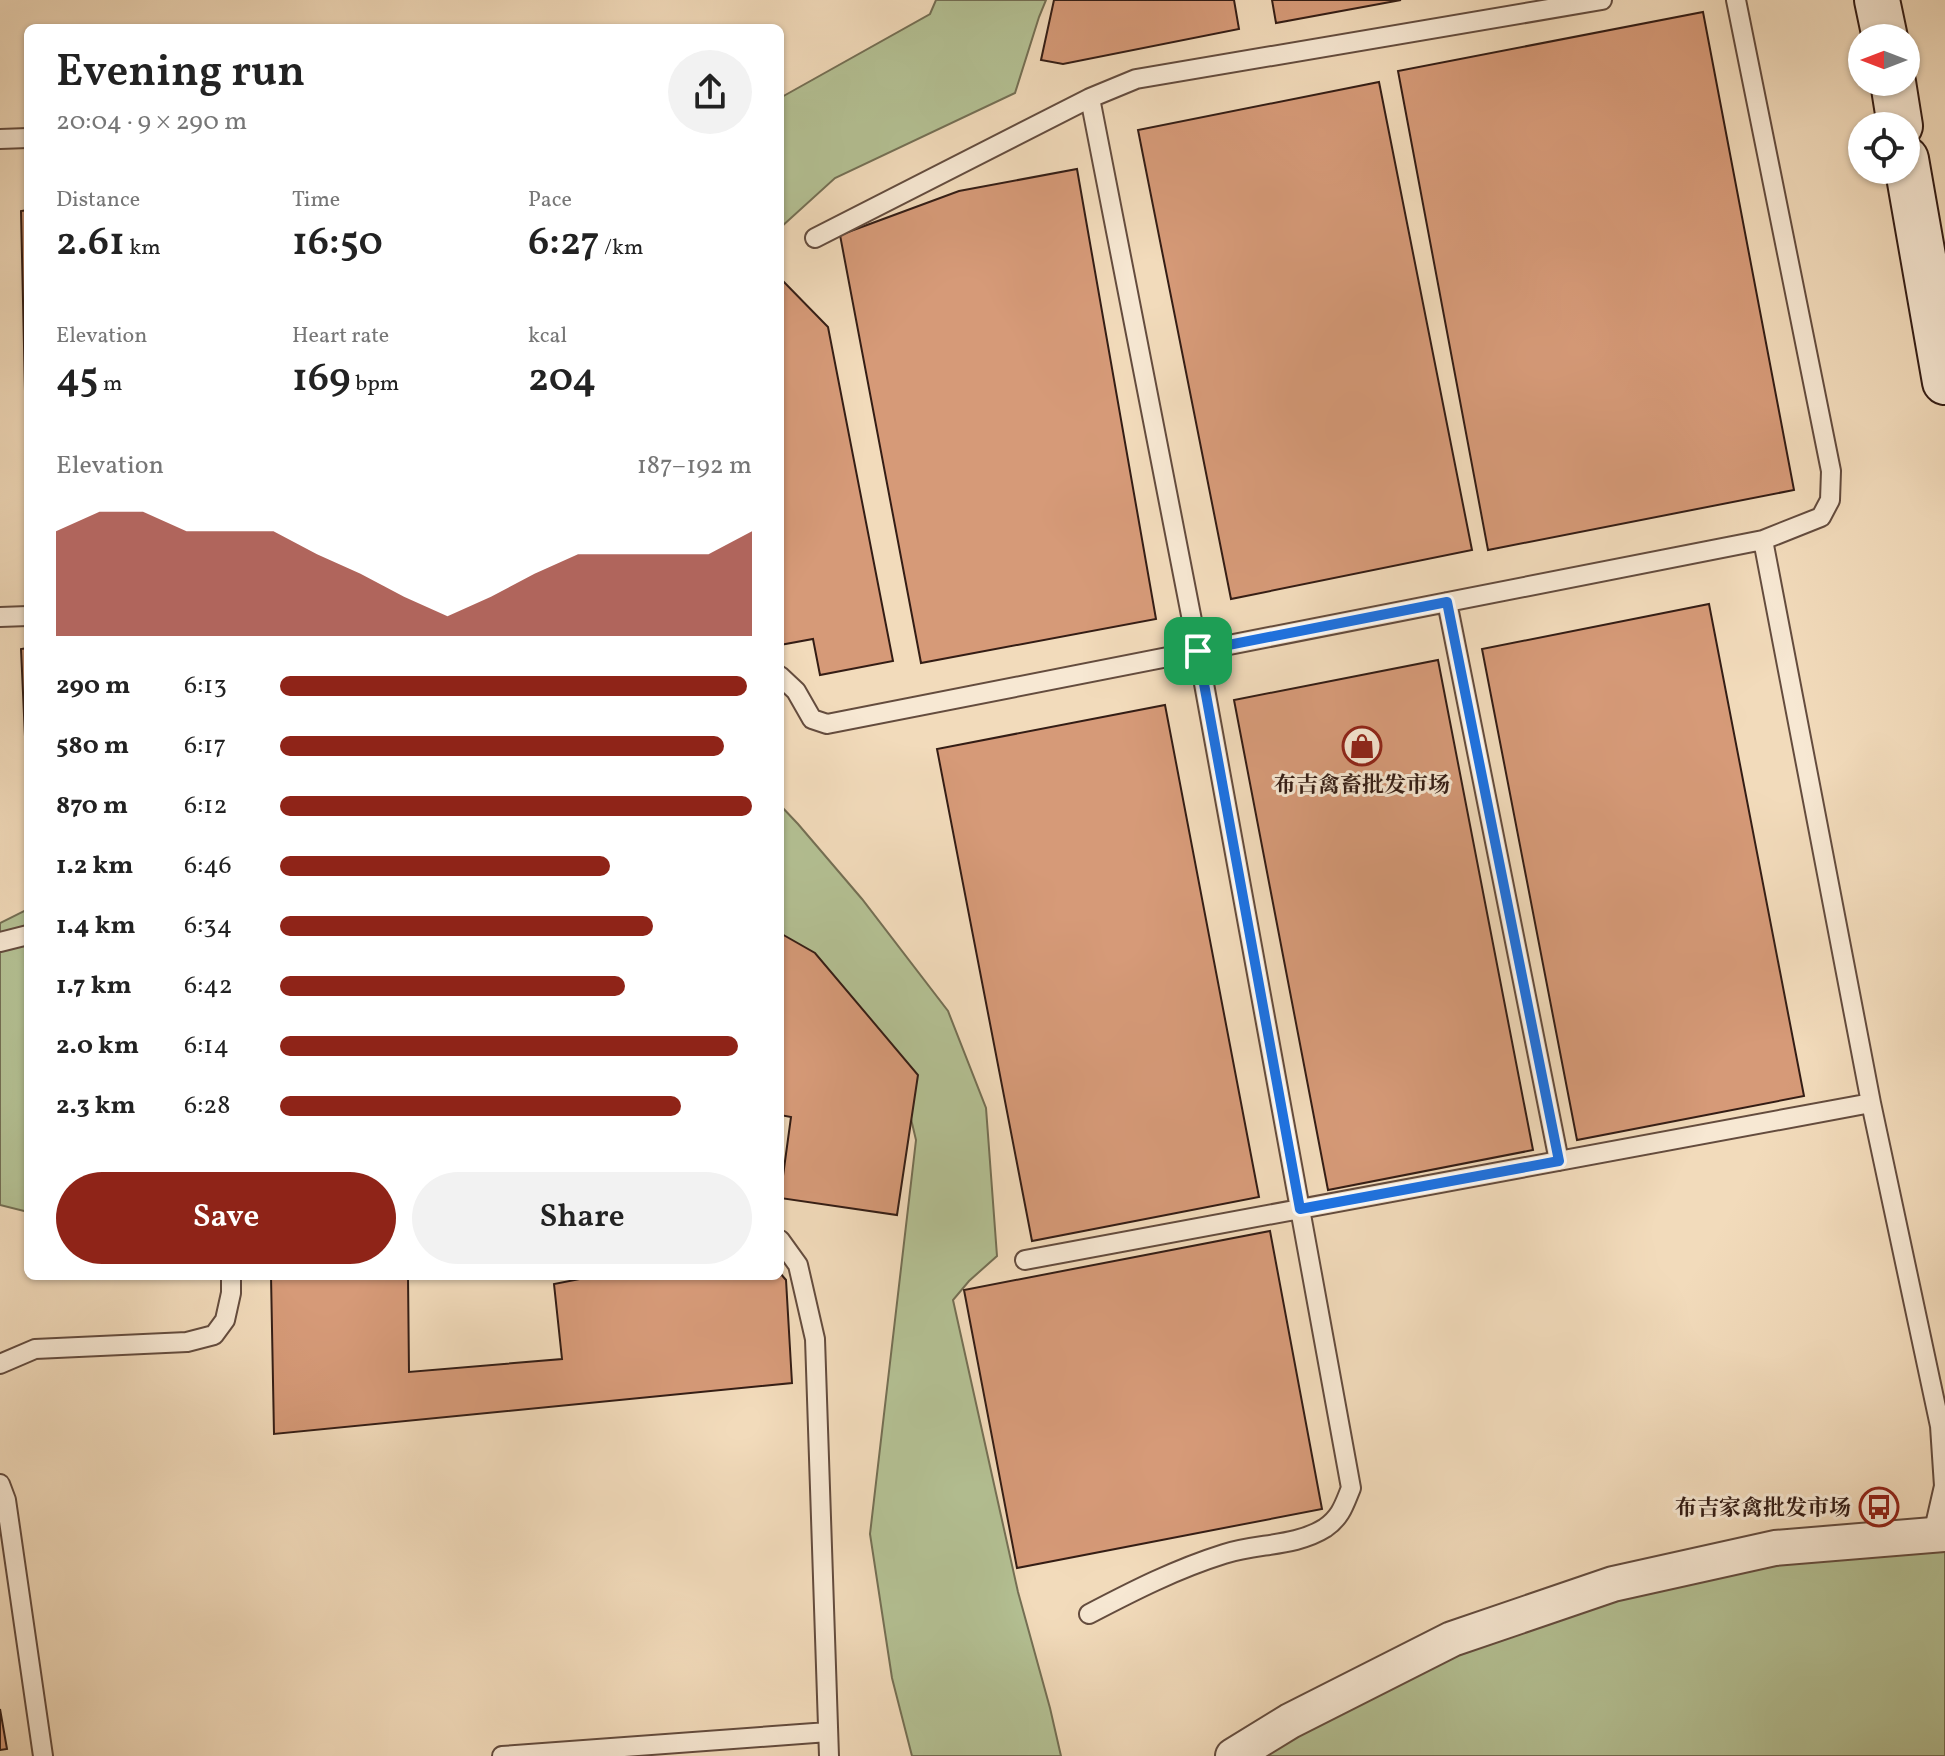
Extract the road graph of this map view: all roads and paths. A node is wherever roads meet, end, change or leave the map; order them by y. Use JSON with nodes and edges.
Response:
{"nodes":[{"id":1,"x":1602,"y":0,"type":"edge"},
{"id":2,"x":1736,"y":0,"type":"edge"},
{"id":3,"x":1877,"y":0,"type":"edge"},
{"id":4,"x":1882,"y":24,"type":"edge"},
{"id":5,"x":1090,"y":98,"type":"junction"},
{"id":6,"x":24,"y":138,"type":"edge"},
{"id":7,"x":0,"y":139,"type":"edge"},
{"id":8,"x":1910,"y":184,"type":"edge"},
{"id":9,"x":815,"y":238,"type":"dead end"},
{"id":10,"x":1945,"y":382,"type":"edge"},
{"id":11,"x":1763,"y":540,"type":"junction"},
{"id":12,"x":1447,"y":602,"type":"junction"},
{"id":13,"x":24,"y":616,"type":"edge"},
{"id":14,"x":0,"y":617,"type":"edge"},
{"id":15,"x":1198,"y":651,"type":"junction"},
{"id":16,"x":784,"y":680,"type":"edge"},
{"id":17,"x":24,"y":936,"type":"edge"},
{"id":18,"x":0,"y":942,"type":"edge"},
{"id":19,"x":1871,"y":1103,"type":"junction"},
{"id":20,"x":1559,"y":1161,"type":"junction"},
{"id":21,"x":1300,"y":1209,"type":"junction"},
{"id":22,"x":784,"y":1246,"type":"edge"},
{"id":23,"x":1025,"y":1260,"type":"dead end"},
{"id":24,"x":231,"y":1280,"type":"edge"},
{"id":25,"x":0,"y":1364,"type":"edge"},
{"id":26,"x":0,"y":1484,"type":"edge"},
{"id":27,"x":1939,"y":1534,"type":"edge"},
{"id":28,"x":1089,"y":1614,"type":"dead end"},
{"id":29,"x":828,"y":1732,"type":"junction"},
{"id":30,"x":43,"y":1756,"type":"edge"},
{"id":31,"x":502,"y":1756,"type":"edge"},
{"id":32,"x":829,"y":1756,"type":"edge"},
{"id":33,"x":1233,"y":1756,"type":"edge"}],
"edges":[{"from":1,"to":5,"type":"lane"},
{"from":2,"to":11,"type":"lane"},
{"from":3,"to":4,"type":"main road"},
{"from":5,"to":9,"type":"lane"},
{"from":5,"to":15,"type":"lane"},
{"from":6,"to":7,"type":"lane"},
{"from":8,"to":10,"type":"main road"},
{"from":11,"to":12,"type":"lane"},
{"from":11,"to":19,"type":"lane"},
{"from":12,"to":15,"type":"lane"},
{"from":12,"to":20,"type":"lane"},
{"from":13,"to":14,"type":"lane"},
{"from":15,"to":16,"type":"lane"},
{"from":15,"to":21,"type":"lane"},
{"from":17,"to":18,"type":"lane"},
{"from":19,"to":20,"type":"lane"},
{"from":19,"to":27,"type":"lane"},
{"from":20,"to":21,"type":"lane"},
{"from":21,"to":23,"type":"lane"},
{"from":21,"to":28,"type":"lane"},
{"from":22,"to":29,"type":"lane"},
{"from":24,"to":25,"type":"lane"},
{"from":26,"to":30,"type":"lane"},
{"from":27,"to":33,"type":"street"},
{"from":29,"to":31,"type":"lane"},
{"from":29,"to":32,"type":"lane"}]}
